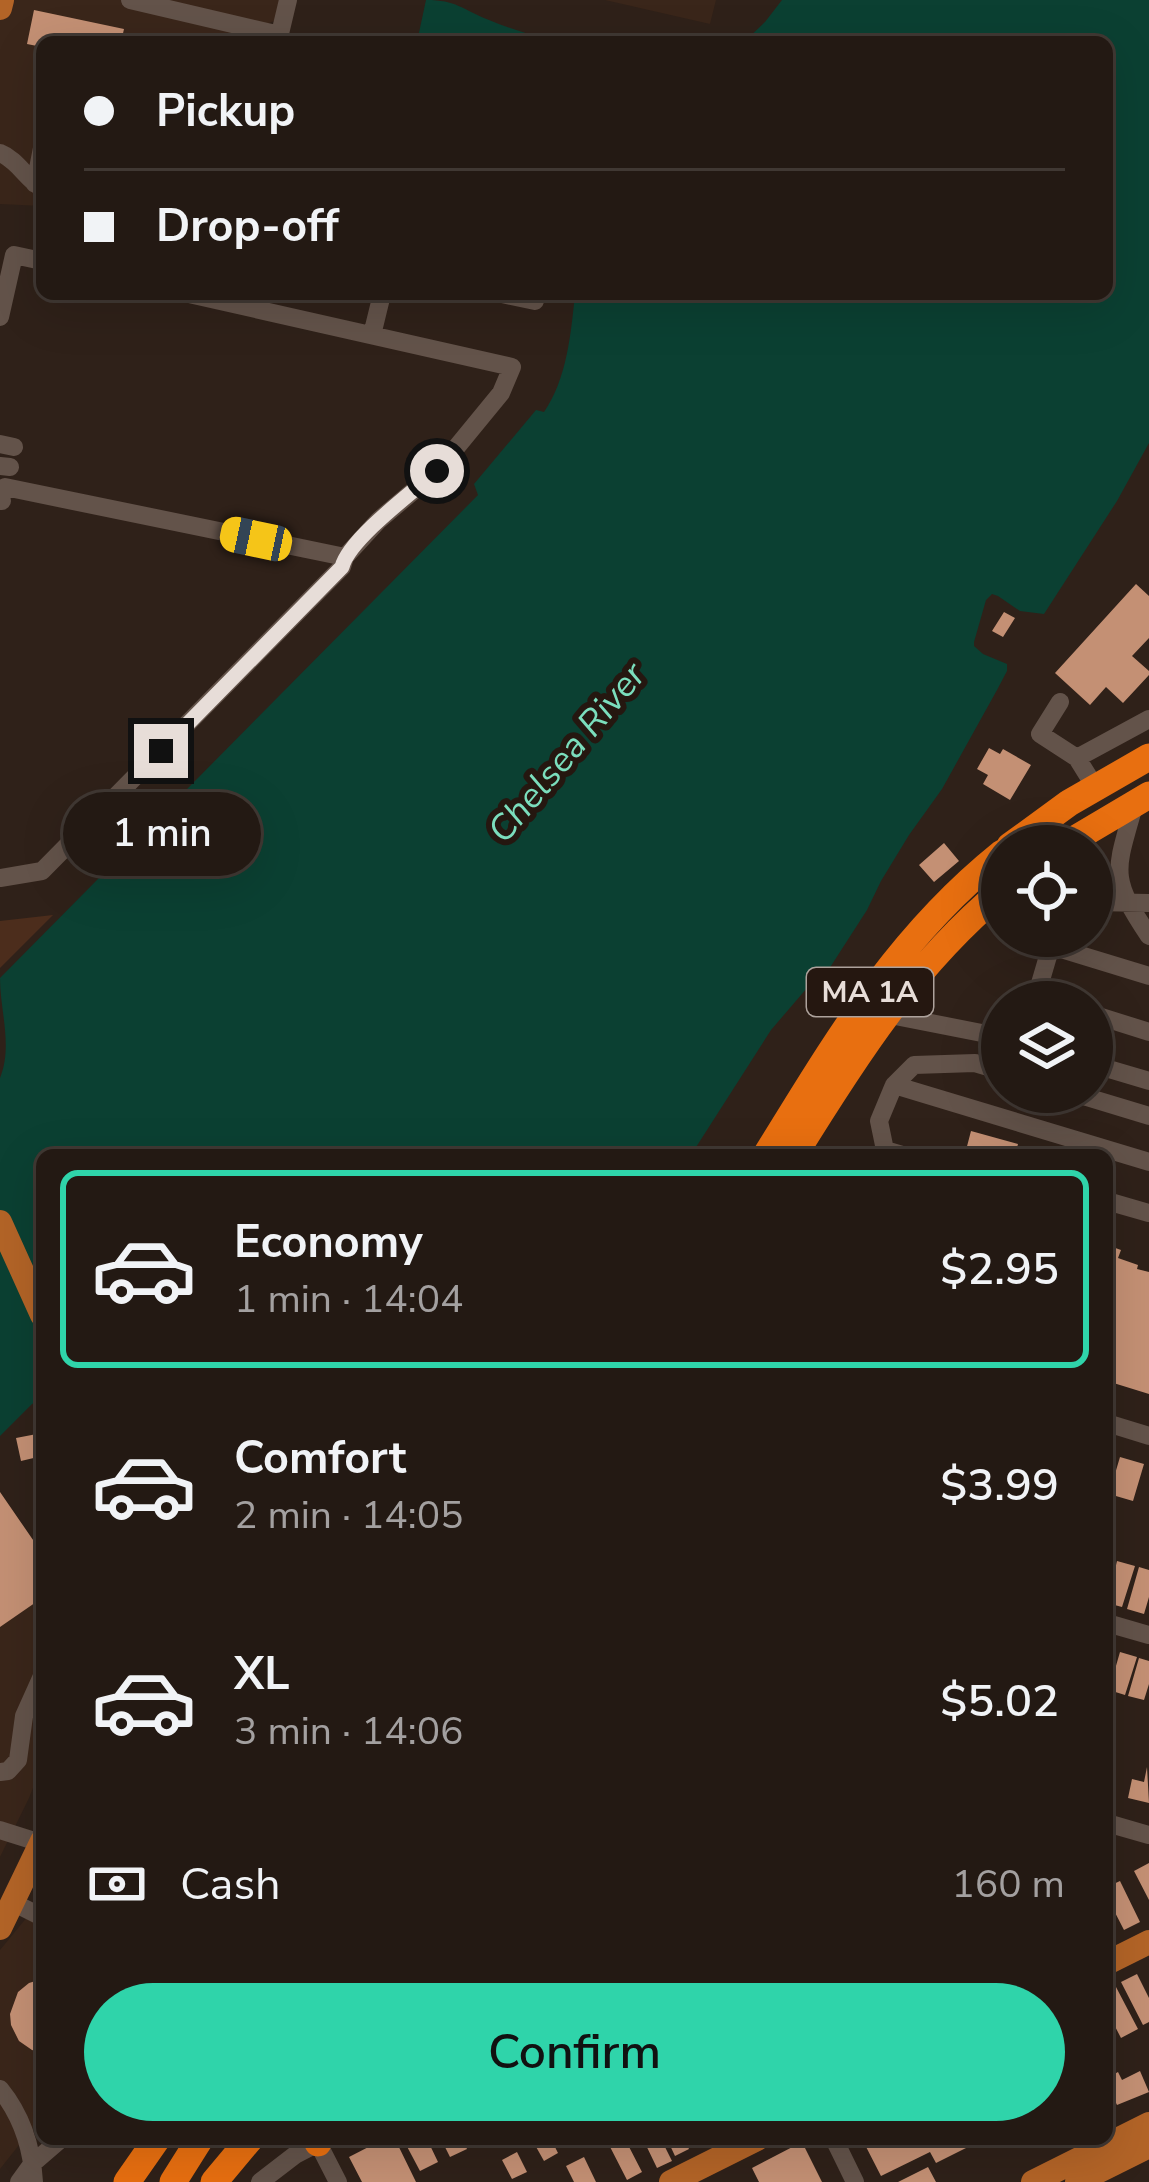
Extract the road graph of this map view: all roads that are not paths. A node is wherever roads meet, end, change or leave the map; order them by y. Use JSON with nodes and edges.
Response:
{"nodes":[{"id":1,"x":130,"y":0,"type":"edge"},
{"id":2,"x":288,"y":0,"type":"edge"},
{"id":3,"x":247,"y":35,"type":"edge"},
{"id":4,"x":280,"y":36,"type":"edge"},
{"id":5,"x":0,"y":153,"type":"edge"},
{"id":6,"x":36,"y":184,"type":"edge"},
{"id":7,"x":36,"y":260,"type":"edge"},
{"id":8,"x":216,"y":300,"type":"edge"},
{"id":9,"x":381,"y":300,"type":"edge"},
{"id":10,"x":0,"y":317,"type":"edge"},
{"id":11,"x":372,"y":335,"type":"junction"},
{"id":12,"x":5,"y":473,"type":"edge"},
{"id":13,"x":345,"y":557,"type":"junction"},
{"id":14,"x":1060,"y":702,"type":"dead end"},
{"id":15,"x":1149,"y":719,"type":"edge"},
{"id":16,"x":1149,"y":757,"type":"edge"},
{"id":17,"x":1077,"y":758,"type":"junction"},
{"id":18,"x":1095,"y":787,"type":"junction"},
{"id":19,"x":1142,"y":799,"type":"edge"},
{"id":20,"x":1040,"y":825,"type":"edge"},
{"id":21,"x":1098,"y":825,"type":"edge"},
{"id":22,"x":981,"y":872,"type":"edge"},
{"id":23,"x":0,"y":878,"type":"edge"},
{"id":24,"x":1113,"y":903,"type":"edge"},
{"id":25,"x":1127,"y":903,"type":"junction"},
{"id":26,"x":1149,"y":903,"type":"edge"},
{"id":27,"x":981,"y":913,"type":"edge"},
{"id":28,"x":1149,"y":936,"type":"edge"},
{"id":29,"x":1149,"y":976,"type":"edge"},
{"id":30,"x":1041,"y":981,"type":"edge"},
{"id":31,"x":885,"y":1014,"type":"junction"},
{"id":32,"x":1113,"y":1021,"type":"edge"},
{"id":33,"x":1149,"y":1032,"type":"edge"},
{"id":34,"x":981,"y":1033,"type":"edge"},
{"id":35,"x":981,"y":1065,"type":"edge"},
{"id":36,"x":1113,"y":1070,"type":"edge"},
{"id":37,"x":1149,"y":1081,"type":"edge"},
{"id":38,"x":894,"y":1085,"type":"junction"},
{"id":39,"x":1113,"y":1105,"type":"edge"},
{"id":40,"x":1149,"y":1116,"type":"edge"},
{"id":41,"x":770,"y":1149,"type":"edge"},
{"id":42,"x":798,"y":1149,"type":"edge"},
{"id":43,"x":885,"y":1149,"type":"edge"},
{"id":44,"x":1106,"y":1149,"type":"edge"},
{"id":45,"x":1113,"y":1151,"type":"edge"},
{"id":46,"x":1149,"y":1162,"type":"edge"},
{"id":47,"x":1113,"y":1203,"type":"edge"},
{"id":48,"x":1149,"y":1214,"type":"edge"},
{"id":49,"x":0,"y":1222,"type":"edge"},
{"id":50,"x":36,"y":1302,"type":"edge"},
{"id":51,"x":1113,"y":1425,"type":"edge"},
{"id":52,"x":1149,"y":1436,"type":"edge"},
{"id":53,"x":1113,"y":1625,"type":"edge"},
{"id":54,"x":1149,"y":1635,"type":"edge"},
{"id":55,"x":36,"y":1689,"type":"edge"},
{"id":56,"x":0,"y":1772,"type":"edge"},
{"id":57,"x":1113,"y":1825,"type":"edge"},
{"id":58,"x":0,"y":1830,"type":"edge"},
{"id":59,"x":1149,"y":1835,"type":"edge"},
{"id":60,"x":36,"y":1840,"type":"edge"},
{"id":61,"x":36,"y":1855,"type":"edge"},
{"id":62,"x":14,"y":1903,"type":"junction"},
{"id":63,"x":36,"y":1914,"type":"edge"},
{"id":64,"x":0,"y":1928,"type":"edge"},
{"id":65,"x":1149,"y":1942,"type":"edge"},
{"id":66,"x":1113,"y":1960,"type":"edge"},
{"id":67,"x":0,"y":2089,"type":"edge"},
{"id":68,"x":1149,"y":2124,"type":"edge"},
{"id":69,"x":1113,"y":2142,"type":"edge"},
{"id":70,"x":56,"y":2145,"type":"edge"},
{"id":71,"x":154,"y":2145,"type":"edge"},
{"id":72,"x":196,"y":2145,"type":"edge"},
{"id":73,"x":245,"y":2145,"type":"edge"},
{"id":74,"x":312,"y":2145,"type":"edge"},
{"id":75,"x":322,"y":2145,"type":"edge"},
{"id":76,"x":745,"y":2145,"type":"edge"},
{"id":77,"x":837,"y":2145,"type":"edge"},
{"id":78,"x":1107,"y":2145,"type":"edge"},
{"id":79,"x":1149,"y":2146,"type":"edge"},
{"id":80,"x":33,"y":2173,"type":"edge"},
{"id":81,"x":19,"y":2182,"type":"edge"},
{"id":82,"x":128,"y":2182,"type":"edge"},
{"id":83,"x":172,"y":2182,"type":"edge"},
{"id":84,"x":214,"y":2182,"type":"edge"},
{"id":85,"x":260,"y":2182,"type":"edge"},
{"id":86,"x":338,"y":2182,"type":"edge"},
{"id":87,"x":671,"y":2182,"type":"edge"},
{"id":88,"x":855,"y":2182,"type":"edge"},
{"id":89,"x":1033,"y":2182,"type":"edge"},
{"id":90,"x":1077,"y":2182,"type":"edge"}],
"edges":[{"from":1,"to":3,"type":"street"},
{"from":2,"to":4,"type":"street"},
{"from":5,"to":6,"type":"street"},
{"from":7,"to":10,"type":"street"},
{"from":8,"to":11,"type":"street"},
{"from":9,"to":11,"type":"street"},
{"from":11,"to":13,"type":"street"},
{"from":12,"to":13,"type":"street"},
{"from":13,"to":23,"type":"street"},
{"from":14,"to":17,"type":"street"},
{"from":15,"to":17,"type":"street"},
{"from":16,"to":18,"type":"highway"},
{"from":17,"to":18,"type":"street"},
{"from":18,"to":20,"type":"highway"},
{"from":19,"to":21,"type":"highway"},
{"from":19,"to":25,"type":"street"},
{"from":22,"to":41,"type":"highway","number":"MA 1A"},
{"from":24,"to":25,"type":"street"},
{"from":25,"to":26,"type":"street"},
{"from":25,"to":28,"type":"street"},
{"from":27,"to":31,"type":"highway","number":"MA 1A"},
{"from":29,"to":30,"type":"street"},
{"from":31,"to":34,"type":"street"},
{"from":31,"to":42,"type":"highway","number":"MA 1A"},
{"from":32,"to":33,"type":"street"},
{"from":35,"to":38,"type":"street"},
{"from":36,"to":37,"type":"street"},
{"from":38,"to":43,"type":"street"},
{"from":38,"to":44,"type":"street"},
{"from":39,"to":40,"type":"street"},
{"from":45,"to":46,"type":"street"},
{"from":47,"to":48,"type":"street"},
{"from":49,"to":50,"type":"main road"},
{"from":51,"to":52,"type":"street"},
{"from":53,"to":54,"type":"street"},
{"from":55,"to":56,"type":"street"},
{"from":57,"to":59,"type":"street"},
{"from":58,"to":60,"type":"street"},
{"from":61,"to":62,"type":"main road"},
{"from":62,"to":63,"type":"street"},
{"from":62,"to":64,"type":"main road"},
{"from":65,"to":66,"type":"main road"},
{"from":67,"to":80,"type":"street"},
{"from":68,"to":69,"type":"main road"},
{"from":70,"to":80,"type":"street"},
{"from":71,"to":82,"type":"highway"},
{"from":72,"to":83,"type":"highway"},
{"from":73,"to":84,"type":"highway"},
{"from":74,"to":85,"type":"street"},
{"from":75,"to":86,"type":"street"},
{"from":76,"to":87,"type":"main road"},
{"from":77,"to":88,"type":"street"},
{"from":78,"to":89,"type":"main road"},
{"from":79,"to":90,"type":"main road"},
{"from":80,"to":81,"type":"street"}]}
